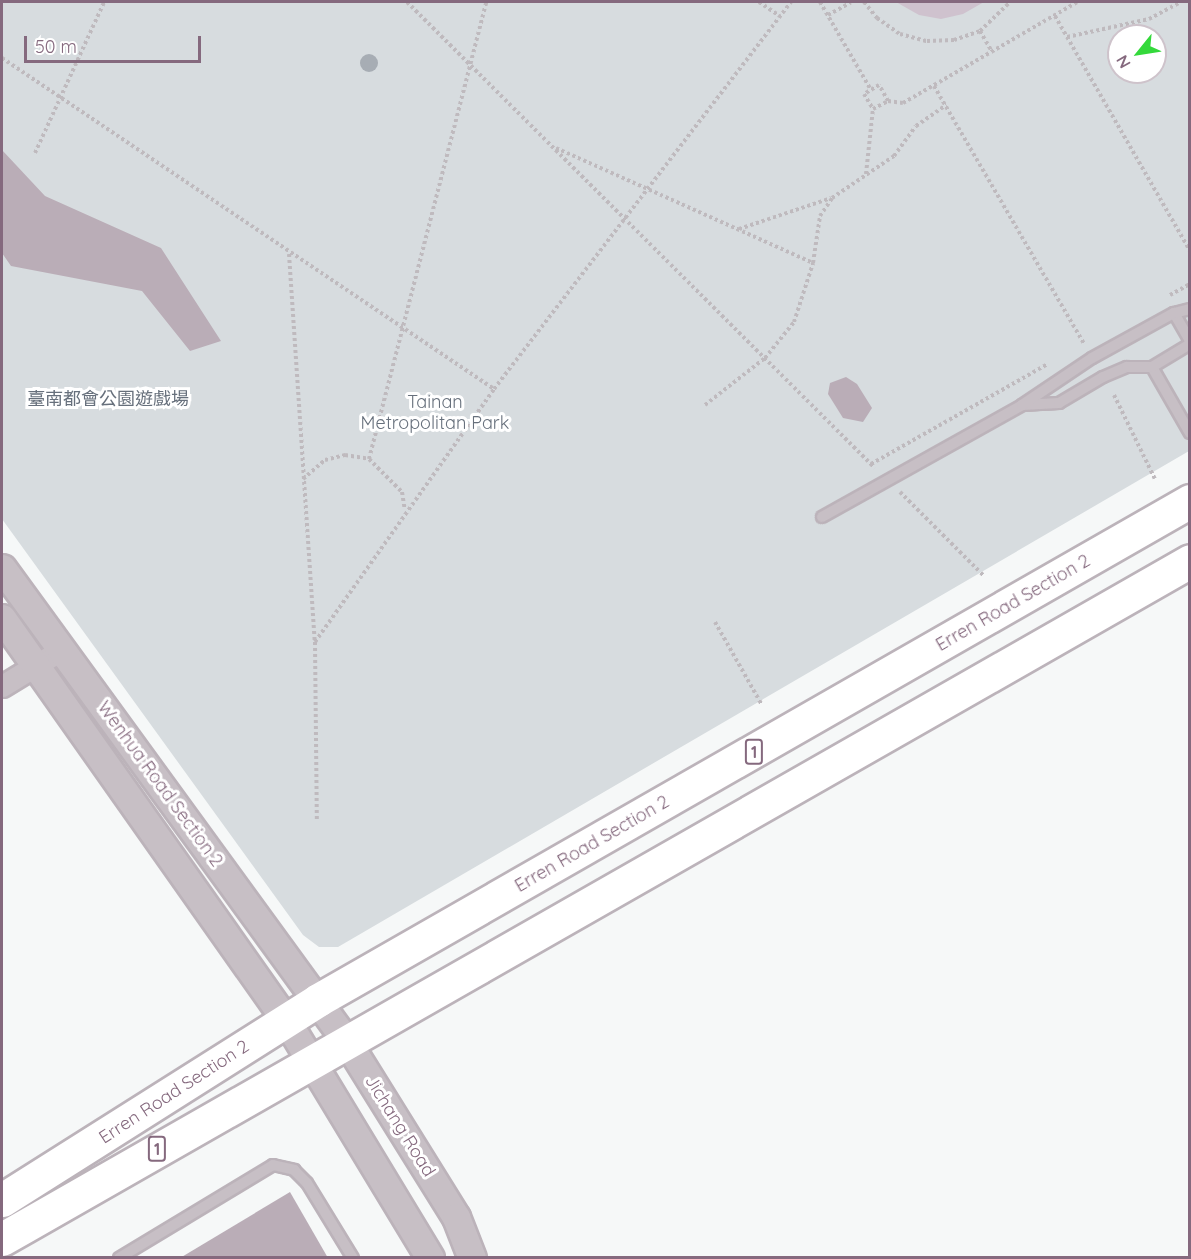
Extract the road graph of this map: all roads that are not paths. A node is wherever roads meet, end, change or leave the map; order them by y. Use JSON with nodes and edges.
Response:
{"nodes":[{"id":1,"x":1190,"y":309,"type":"edge"},
{"id":2,"x":1174,"y":313,"type":"junction"},
{"id":3,"x":1190,"y":343,"type":"edge"},
{"id":4,"x":1152,"y":366,"type":"junction"},
{"id":5,"x":1022,"y":405,"type":"junction"},
{"id":6,"x":1190,"y":433,"type":"edge"},
{"id":7,"x":1190,"y":501,"type":"edge"},
{"id":8,"x":822,"y":518,"type":"dead end"},
{"id":9,"x":1190,"y":561,"type":"edge"},
{"id":10,"x":2,"y":568,"type":"edge"},
{"id":11,"x":2,"y":618,"type":"edge"},
{"id":12,"x":61,"y":650,"type":"junction"},
{"id":13,"x":37,"y":667,"type":"junction"},
{"id":14,"x":2,"y":686,"type":"edge"},
{"id":15,"x":318,"y":1000,"type":"junction"},
{"id":16,"x":286,"y":1020,"type":"junction"},
{"id":17,"x":347,"y":1042,"type":"junction"},
{"id":18,"x":313,"y":1060,"type":"junction"},
{"id":19,"x":2,"y":1200,"type":"edge"},
{"id":20,"x":2,"y":1239,"type":"edge"},
{"id":21,"x":119,"y":1257,"type":"edge"},
{"id":22,"x":353,"y":1257,"type":"edge"},
{"id":23,"x":430,"y":1257,"type":"edge"},
{"id":24,"x":472,"y":1257,"type":"edge"}],
"edges":[{"from":1,"to":2,"type":"lane"},
{"from":2,"to":3,"type":"lane"},
{"from":2,"to":5,"type":"lane"},
{"from":3,"to":4,"type":"lane"},
{"from":4,"to":5,"type":"lane"},
{"from":4,"to":6,"type":"lane"},
{"from":5,"to":8,"type":"lane"},
{"from":7,"to":15,"type":"main road","name":"Erren Road Section 2","number":"1"},
{"from":9,"to":17,"type":"main road","name":"Erren Road Section 2","number":"1"},
{"from":10,"to":12,"type":"street","name":"Wenhua Road Section 2"},
{"from":11,"to":13,"type":"street","name":"Wenhua Road Section 2"},
{"from":12,"to":13,"type":"street"},
{"from":12,"to":15,"type":"street","name":"Wenhua Road Section 2"},
{"from":13,"to":14,"type":"street"},
{"from":13,"to":16,"type":"street","name":"Wenhua Road Section 2"},
{"from":15,"to":16,"type":"main road","name":"Erren Road Section 2","number":"1"},
{"from":15,"to":17,"type":"street","name":"Jichang Road"},
{"from":16,"to":18,"type":"street"},
{"from":16,"to":19,"type":"main road","name":"Erren Road Section 2","number":"1"},
{"from":17,"to":18,"type":"main road","name":"Erren Road Section 2","number":"1"},
{"from":17,"to":24,"type":"street","name":"Jichang Road"},
{"from":18,"to":20,"type":"main road","name":"Erren Road Section 2","number":"1"},
{"from":18,"to":23,"type":"street"},
{"from":21,"to":22,"type":"lane"}]}
